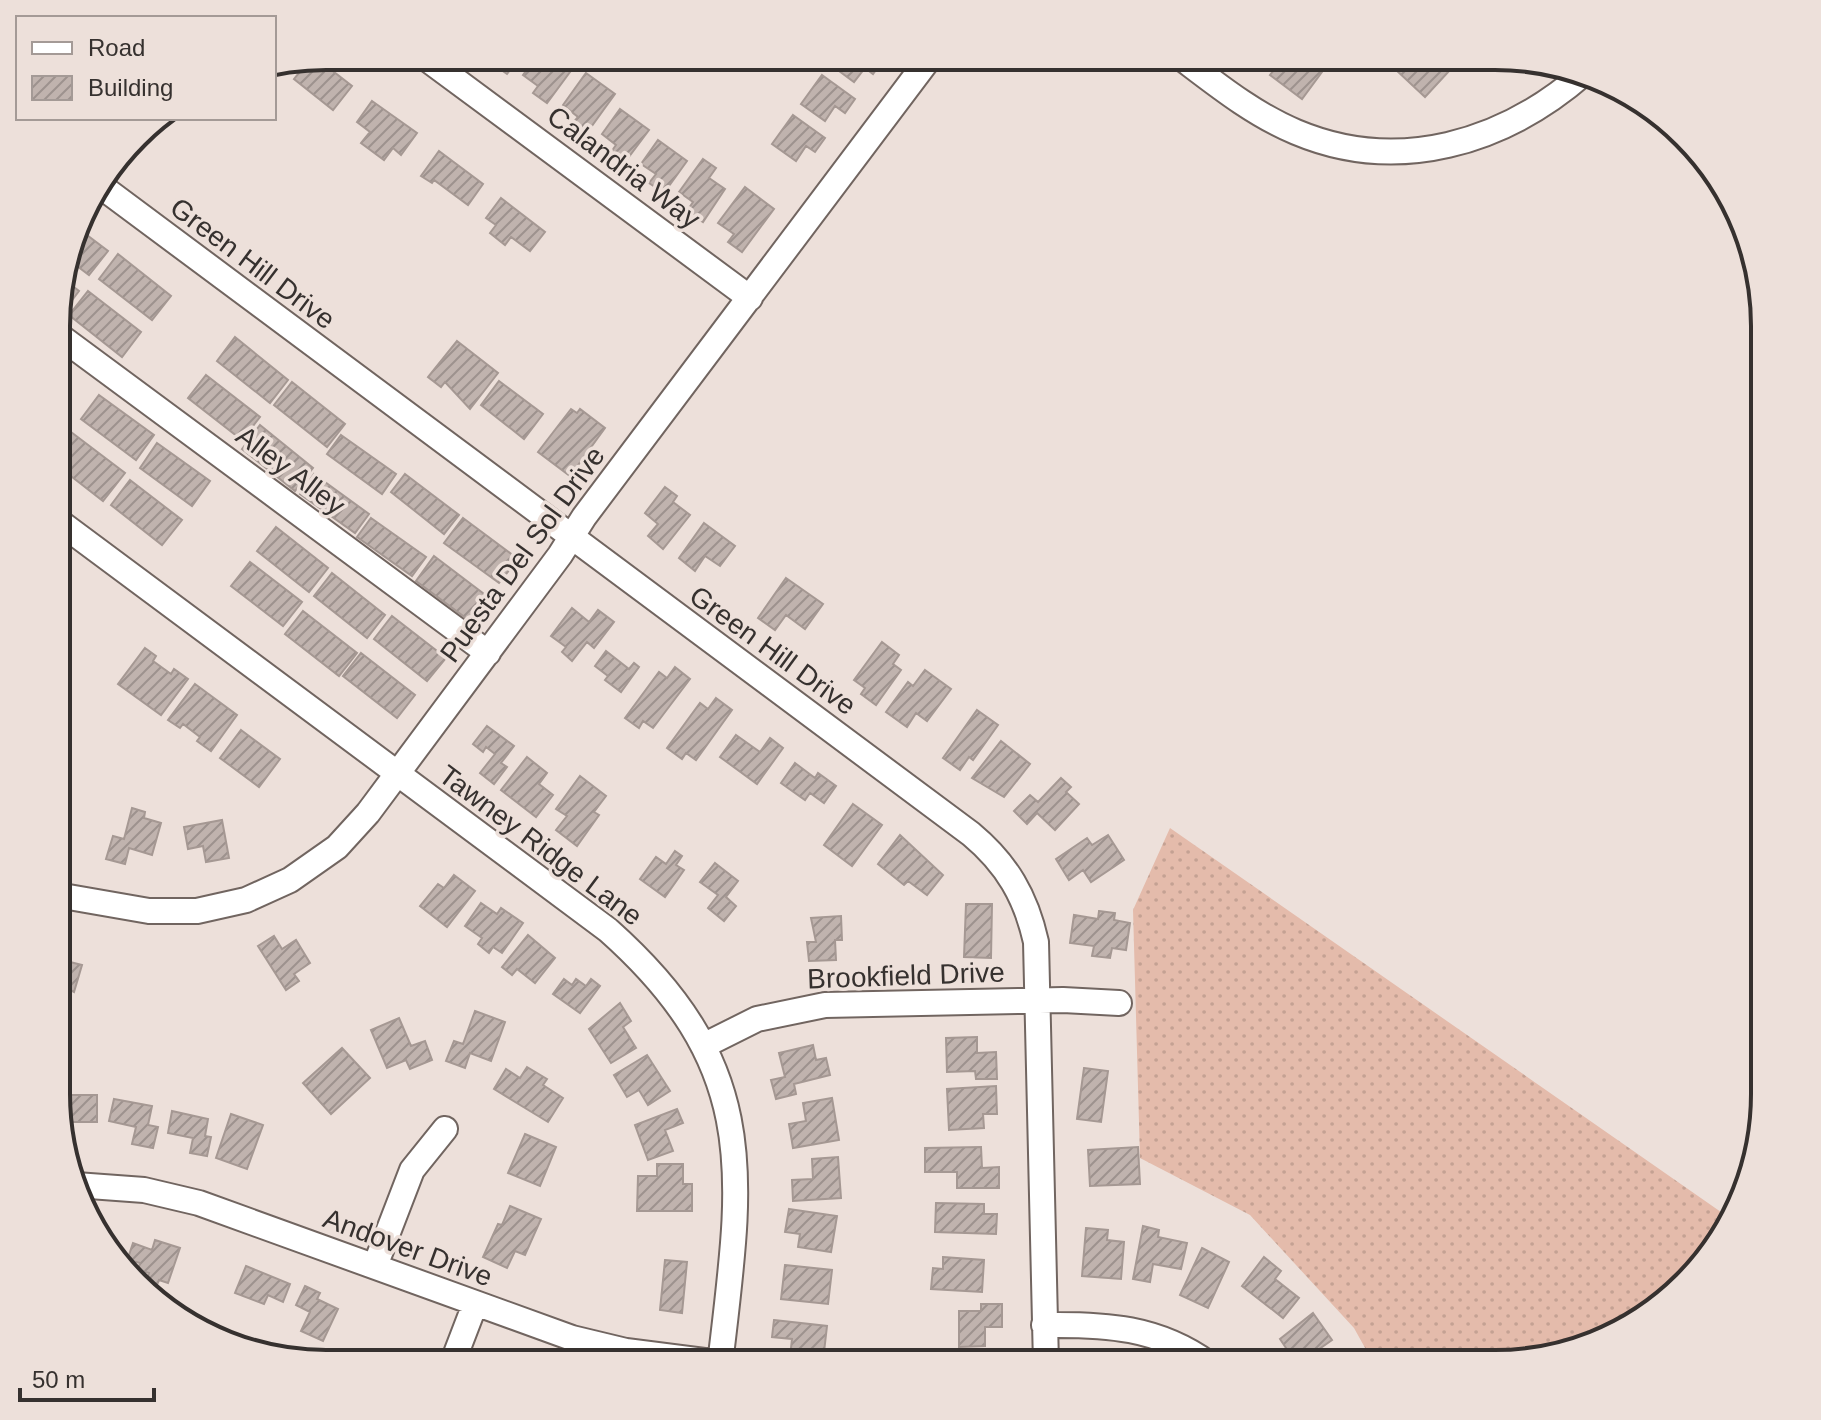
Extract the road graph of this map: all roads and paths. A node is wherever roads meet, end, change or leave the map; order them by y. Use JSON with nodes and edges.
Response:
{"nodes":[{"id":1,"x":444,"y":70,"type":"edge"},
{"id":2,"x":920,"y":71,"type":"edge"},
{"id":3,"x":1198,"y":71,"type":"edge"},
{"id":4,"x":1573,"y":83,"type":"edge"},
{"id":5,"x":108,"y":192,"type":"edge"},
{"id":6,"x":750,"y":298,"type":"junction"},
{"id":7,"x":70,"y":344,"type":"edge"},
{"id":8,"x":70,"y":530,"type":"edge"},
{"id":9,"x":571,"y":538,"type":"junction"},
{"id":10,"x":488,"y":653,"type":"junction"},
{"id":11,"x":398,"y":774,"type":"junction"},
{"id":12,"x":71,"y":897,"type":"edge"},
{"id":13,"x":1039,"y":1001,"type":"junction"},
{"id":14,"x":1119,"y":1003,"type":"dead end"},
{"id":15,"x":703,"y":1046,"type":"junction"},
{"id":16,"x":445,"y":1129,"type":"dead end"},
{"id":17,"x":88,"y":1186,"type":"edge"},
{"id":18,"x":375,"y":1266,"type":"junction"},
{"id":19,"x":475,"y":1304,"type":"junction"},
{"id":20,"x":1044,"y":1325,"type":"junction"},
{"id":21,"x":458,"y":1349,"type":"edge"},
{"id":22,"x":619,"y":1349,"type":"edge"},
{"id":23,"x":722,"y":1349,"type":"edge"},
{"id":24,"x":1045,"y":1350,"type":"edge"},
{"id":25,"x":1187,"y":1350,"type":"edge"}],
"edges":[{"from":1,"to":6,"type":"street","name":"Calandria Way"},
{"from":2,"to":6,"type":"street","name":"Puesta Del Sol Drive"},
{"from":3,"to":4,"type":"street"},
{"from":5,"to":9,"type":"street","name":"Green Hill Drive"},
{"from":6,"to":9,"type":"street","name":"Puesta Del Sol Drive"},
{"from":7,"to":10,"type":"street","name":"Alley Alley"},
{"from":8,"to":11,"type":"street","name":"Tawney Ridge Lane"},
{"from":9,"to":10,"type":"street","name":"Puesta Del Sol Drive"},
{"from":9,"to":13,"type":"street","name":"Green Hill Drive"},
{"from":10,"to":11,"type":"street","name":"Puesta Del Sol Drive"},
{"from":11,"to":12,"type":"street","name":"Puesta Del Sol Drive"},
{"from":11,"to":15,"type":"street","name":"Tawney Ridge Lane"},
{"from":13,"to":14,"type":"street","name":"Brookfield Drive"},
{"from":13,"to":15,"type":"street","name":"Brookfield Drive"},
{"from":13,"to":20,"type":"street","name":"Green Hill Drive"},
{"from":15,"to":23,"type":"street","name":"Tawney Ridge Lane"},
{"from":16,"to":18,"type":"street"},
{"from":17,"to":18,"type":"street","name":"Andover Drive"},
{"from":18,"to":19,"type":"street","name":"Andover Drive"},
{"from":19,"to":21,"type":"street"},
{"from":19,"to":22,"type":"street","name":"Andover Drive"},
{"from":20,"to":24,"type":"street","name":"Green Hill Drive"},
{"from":20,"to":25,"type":"street"}]}
